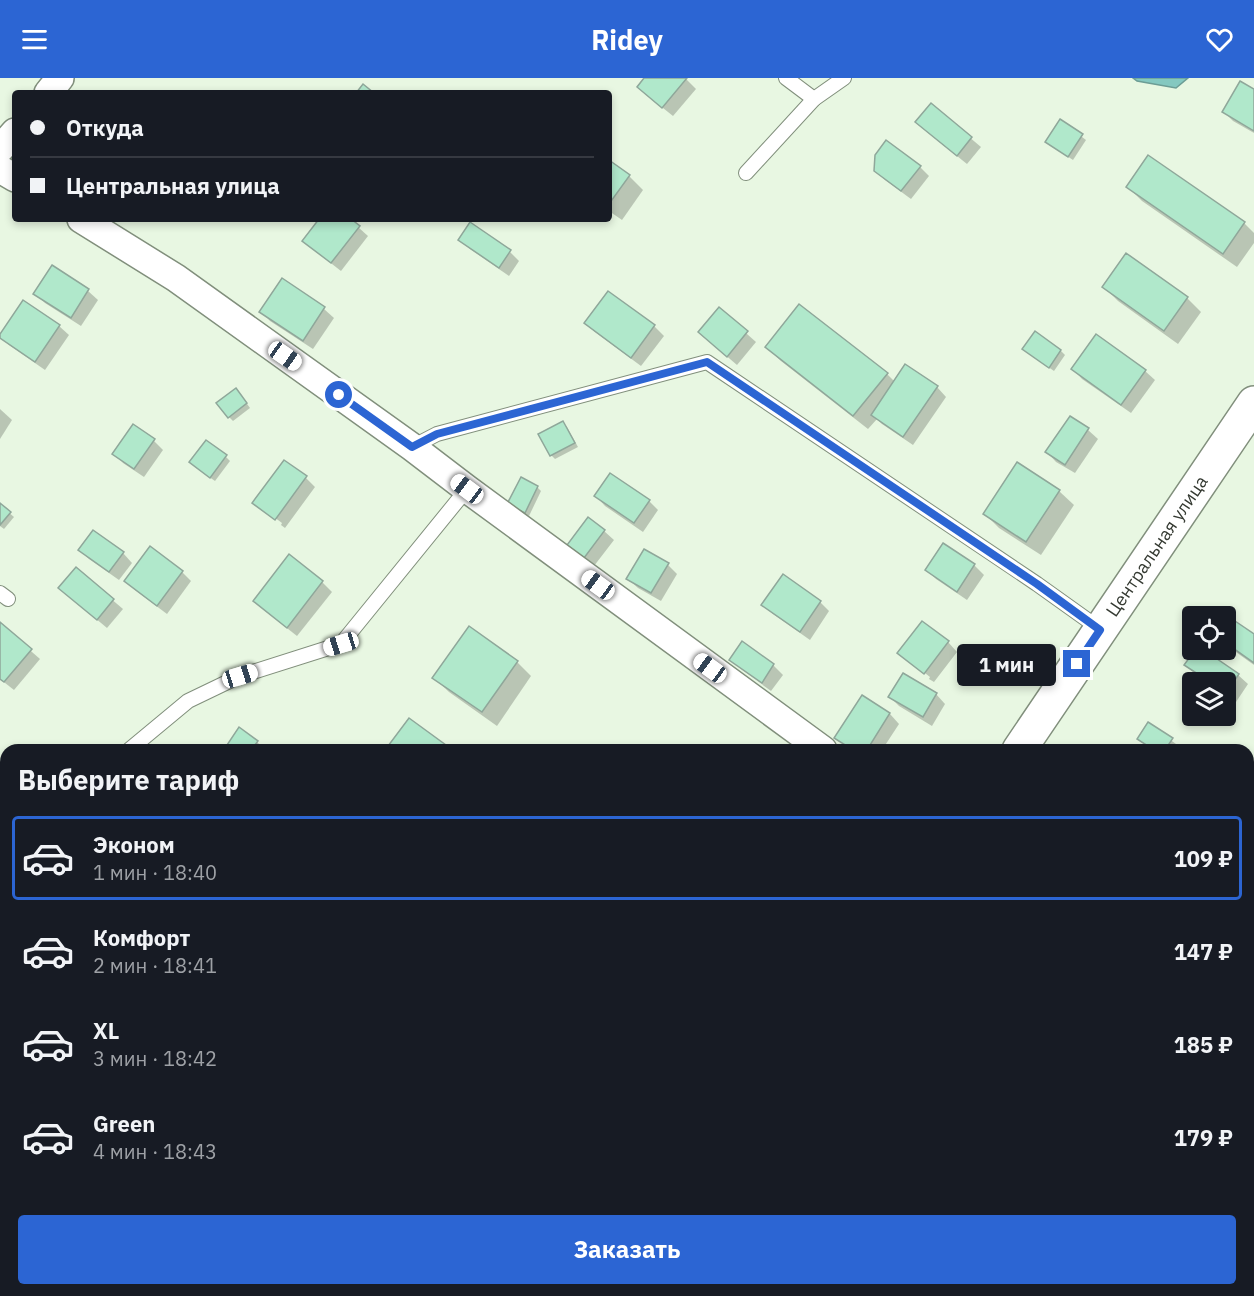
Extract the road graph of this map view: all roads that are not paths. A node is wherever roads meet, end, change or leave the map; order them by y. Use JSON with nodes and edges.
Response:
{"nodes":[{"id":1,"x":60,"y":78,"type":"edge"},
{"id":2,"x":786,"y":78,"type":"edge"},
{"id":3,"x":844,"y":78,"type":"edge"},
{"id":4,"x":50,"y":90,"type":"edge"},
{"id":5,"x":814,"y":99,"type":"junction"},
{"id":6,"x":12,"y":135,"type":"edge"},
{"id":7,"x":0,"y":149,"type":"edge"},
{"id":8,"x":747,"y":173,"type":"dead end"},
{"id":9,"x":86,"y":222,"type":"edge"},
{"id":10,"x":1254,"y":403,"type":"edge"},
{"id":11,"x":412,"y":447,"type":"junction"},
{"id":12,"x":467,"y":489,"type":"junction"},
{"id":13,"x":1100,"y":630,"type":"junction"},
{"id":14,"x":136,"y":744,"type":"edge"},
{"id":15,"x":815,"y":744,"type":"edge"},
{"id":16,"x":1023,"y":744,"type":"edge"}],
"edges":[{"from":1,"to":4,"type":"street"},
{"from":2,"to":5,"type":"lane"},
{"from":3,"to":5,"type":"lane"},
{"from":5,"to":8,"type":"lane"},
{"from":6,"to":7,"type":"street"},
{"from":9,"to":11,"type":"street"},
{"from":10,"to":13,"type":"main road","name":"Центральная улица"},
{"from":11,"to":12,"type":"street"},
{"from":11,"to":13,"type":"lane"},
{"from":12,"to":14,"type":"lane"},
{"from":12,"to":15,"type":"street"},
{"from":13,"to":16,"type":"main road","name":"Центральная улица"}]}
